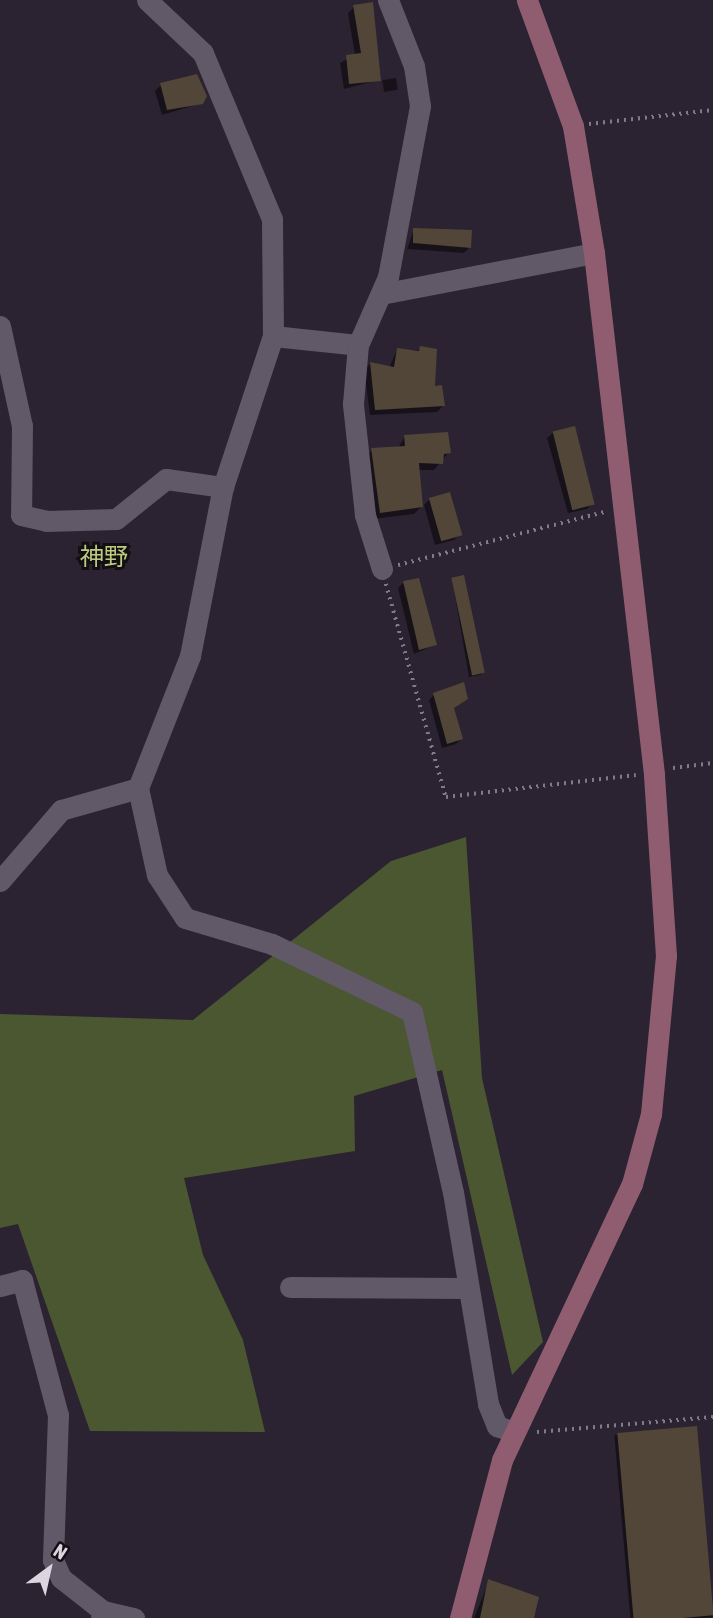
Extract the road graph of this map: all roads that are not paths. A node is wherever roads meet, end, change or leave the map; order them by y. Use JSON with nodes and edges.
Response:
{"nodes":[{"id":1,"x":148,"y":0,"type":"edge"},
{"id":2,"x":388,"y":0,"type":"edge"},
{"id":3,"x":527,"y":0,"type":"edge"},
{"id":4,"x":594,"y":253,"type":"junction"},
{"id":5,"x":382,"y":294,"type":"junction"},
{"id":6,"x":0,"y":326,"type":"edge"},
{"id":7,"x":272,"y":336,"type":"junction"},
{"id":8,"x":358,"y":345,"type":"junction"},
{"id":9,"x":223,"y":487,"type":"junction"},
{"id":10,"x":382,"y":569,"type":"road end"},
{"id":11,"x":138,"y":788,"type":"junction"},
{"id":12,"x":0,"y":881,"type":"edge"},
{"id":13,"x":0,"y":1286,"type":"edge"},
{"id":14,"x":290,"y":1287,"type":"dead end"},
{"id":15,"x":467,"y":1288,"type":"junction"},
{"id":16,"x":513,"y":1432,"type":"junction"},
{"id":17,"x":102,"y":1614,"type":"edge"},
{"id":18,"x":134,"y":1618,"type":"edge"},
{"id":19,"x":460,"y":1618,"type":"edge"}],
"edges":[{"from":1,"to":7,"type":"street"},
{"from":2,"to":5,"type":"street"},
{"from":3,"to":4,"type":"street"},
{"from":4,"to":5,"type":"street"},
{"from":4,"to":16,"type":"street"},
{"from":5,"to":8,"type":"street"},
{"from":6,"to":9,"type":"street"},
{"from":7,"to":8,"type":"street"},
{"from":7,"to":9,"type":"street"},
{"from":8,"to":10,"type":"street"},
{"from":9,"to":11,"type":"street"},
{"from":11,"to":12,"type":"street"},
{"from":11,"to":15,"type":"street"},
{"from":13,"to":17,"type":"street"},
{"from":14,"to":15,"type":"street"},
{"from":15,"to":16,"type":"street"},
{"from":16,"to":19,"type":"street"},
{"from":17,"to":18,"type":"street"}]}
